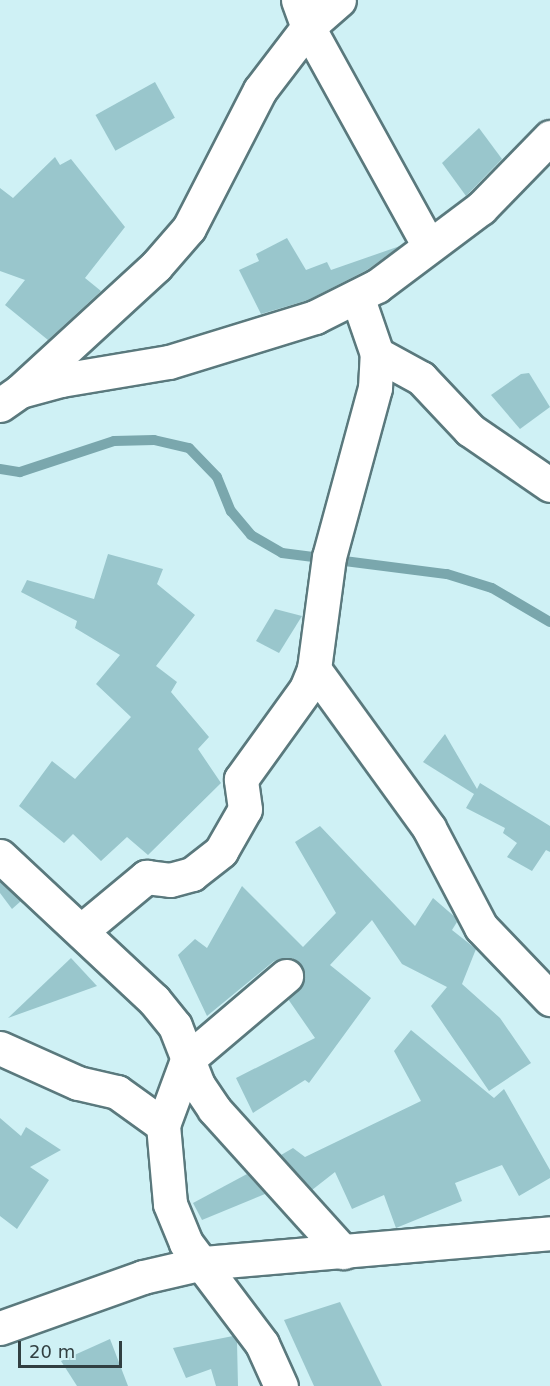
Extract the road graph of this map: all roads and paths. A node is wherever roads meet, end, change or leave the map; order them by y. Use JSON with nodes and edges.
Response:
{"nodes":[{"id":1,"x":339,"y":0,"type":"edge"},
{"id":2,"x":303,"y":13,"type":"edge"},
{"id":3,"x":550,"y":137,"type":"edge"},
{"id":4,"x":429,"y":246,"type":"junction"},
{"id":5,"x":357,"y":296,"type":"junction"},
{"id":6,"x":377,"y":354,"type":"junction"},
{"id":7,"x":10,"y":398,"type":"edge"},
{"id":8,"x":550,"y":485,"type":"edge"},
{"id":9,"x":314,"y":669,"type":"junction"},
{"id":10,"x":0,"y":856,"type":"edge"},
{"id":11,"x":81,"y":931,"type":"junction"},
{"id":12,"x":286,"y":976,"type":"dead end"},
{"id":13,"x":550,"y":999,"type":"edge"},
{"id":14,"x":0,"y":1047,"type":"edge"},
{"id":15,"x":187,"y":1060,"type":"junction"},
{"id":16,"x":163,"y":1125,"type":"junction"},
{"id":17,"x":550,"y":1233,"type":"edge"},
{"id":18,"x":343,"y":1252,"type":"junction"},
{"id":19,"x":203,"y":1263,"type":"junction"},
{"id":20,"x":0,"y":1328,"type":"edge"},
{"id":21,"x":281,"y":1386,"type":"edge"}],
"edges":[{"from":1,"to":2,"type":"street"},
{"from":2,"to":4,"type":"street"},
{"from":2,"to":7,"type":"street"},
{"from":3,"to":4,"type":"street"},
{"from":4,"to":5,"type":"street"},
{"from":5,"to":6,"type":"street"},
{"from":5,"to":7,"type":"street"},
{"from":6,"to":8,"type":"street"},
{"from":6,"to":9,"type":"street"},
{"from":9,"to":11,"type":"street"},
{"from":9,"to":13,"type":"street"},
{"from":10,"to":11,"type":"street"},
{"from":11,"to":15,"type":"street"},
{"from":12,"to":15,"type":"street"},
{"from":14,"to":16,"type":"street"},
{"from":15,"to":16,"type":"street"},
{"from":15,"to":18,"type":"street"},
{"from":16,"to":19,"type":"street"},
{"from":17,"to":18,"type":"street"},
{"from":18,"to":19,"type":"street"},
{"from":19,"to":20,"type":"street"},
{"from":19,"to":21,"type":"street"}]}
